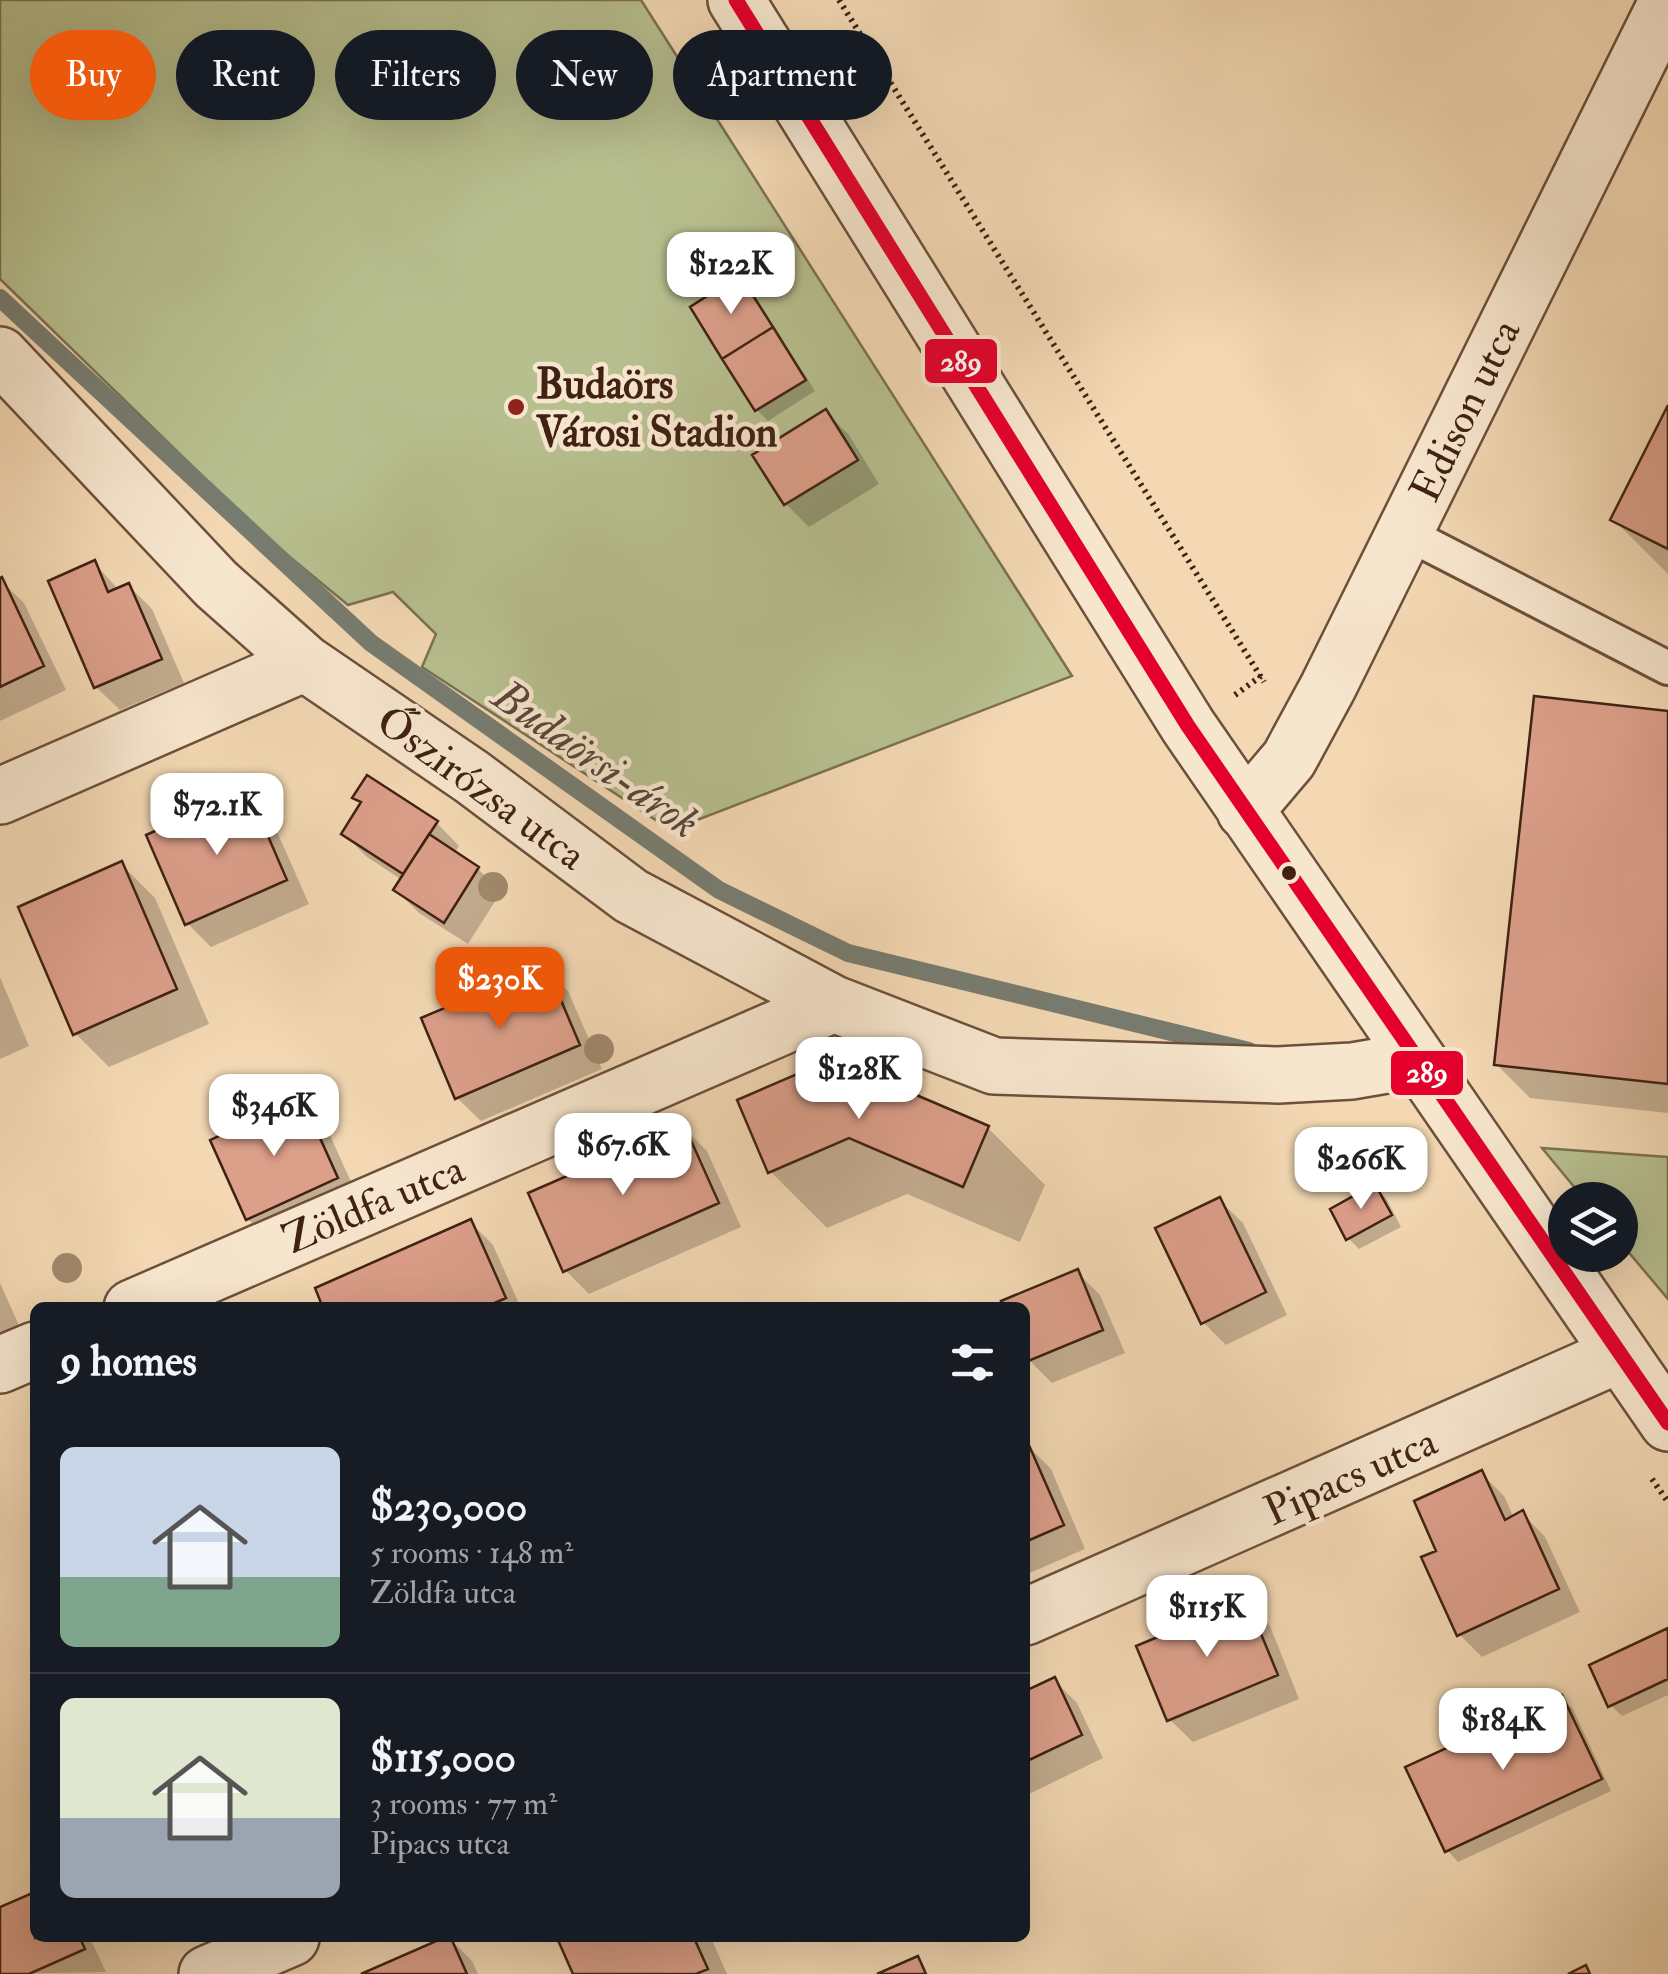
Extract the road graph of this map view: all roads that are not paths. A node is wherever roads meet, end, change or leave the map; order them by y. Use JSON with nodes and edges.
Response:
{"nodes":[{"id":1,"x":736,"y":0,"type":"edge"},
{"id":2,"x":1668,"y":0,"type":"edge"},
{"id":3,"x":0,"y":355,"type":"edge"},
{"id":4,"x":1404,"y":532,"type":"junction"},
{"id":5,"x":305,"y":662,"type":"junction"},
{"id":6,"x":1668,"y":668,"type":"edge"},
{"id":7,"x":0,"y":796,"type":"edge"},
{"id":8,"x":1245,"y":811,"type":"junction"},
{"id":9,"x":834,"y":1004,"type":"junction"},
{"id":10,"x":1416,"y":1060,"type":"junction"},
{"id":11,"x":146,"y":1302,"type":"edge"},
{"id":12,"x":30,"y":1352,"type":"edge"},
{"id":13,"x":1620,"y":1354,"type":"junction"},
{"id":14,"x":0,"y":1365,"type":"edge"},
{"id":15,"x":1668,"y":1423,"type":"edge"},
{"id":16,"x":1030,"y":1615,"type":"edge"},
{"id":17,"x":282,"y":1942,"type":"edge"},
{"id":18,"x":208,"y":1974,"type":"edge"}],
"edges":[{"from":1,"to":8,"type":"street"},
{"from":2,"to":4,"type":"street","name":"Edison utca"},
{"from":3,"to":5,"type":"street","name":"Őszirózsa utca"},
{"from":4,"to":6,"type":"lane"},
{"from":4,"to":8,"type":"street","name":"Edison utca"},
{"from":5,"to":7,"type":"street"},
{"from":5,"to":9,"type":"street","name":"Őszirózsa utca"},
{"from":8,"to":10,"type":"street"},
{"from":9,"to":10,"type":"street","name":"Őszirózsa utca"},
{"from":9,"to":11,"type":"street","name":"Zöldfa utca"},
{"from":10,"to":13,"type":"street"},
{"from":12,"to":14,"type":"street"},
{"from":13,"to":15,"type":"street"},
{"from":13,"to":16,"type":"street","name":"Pipacs utca"},
{"from":17,"to":18,"type":"street"}]}
